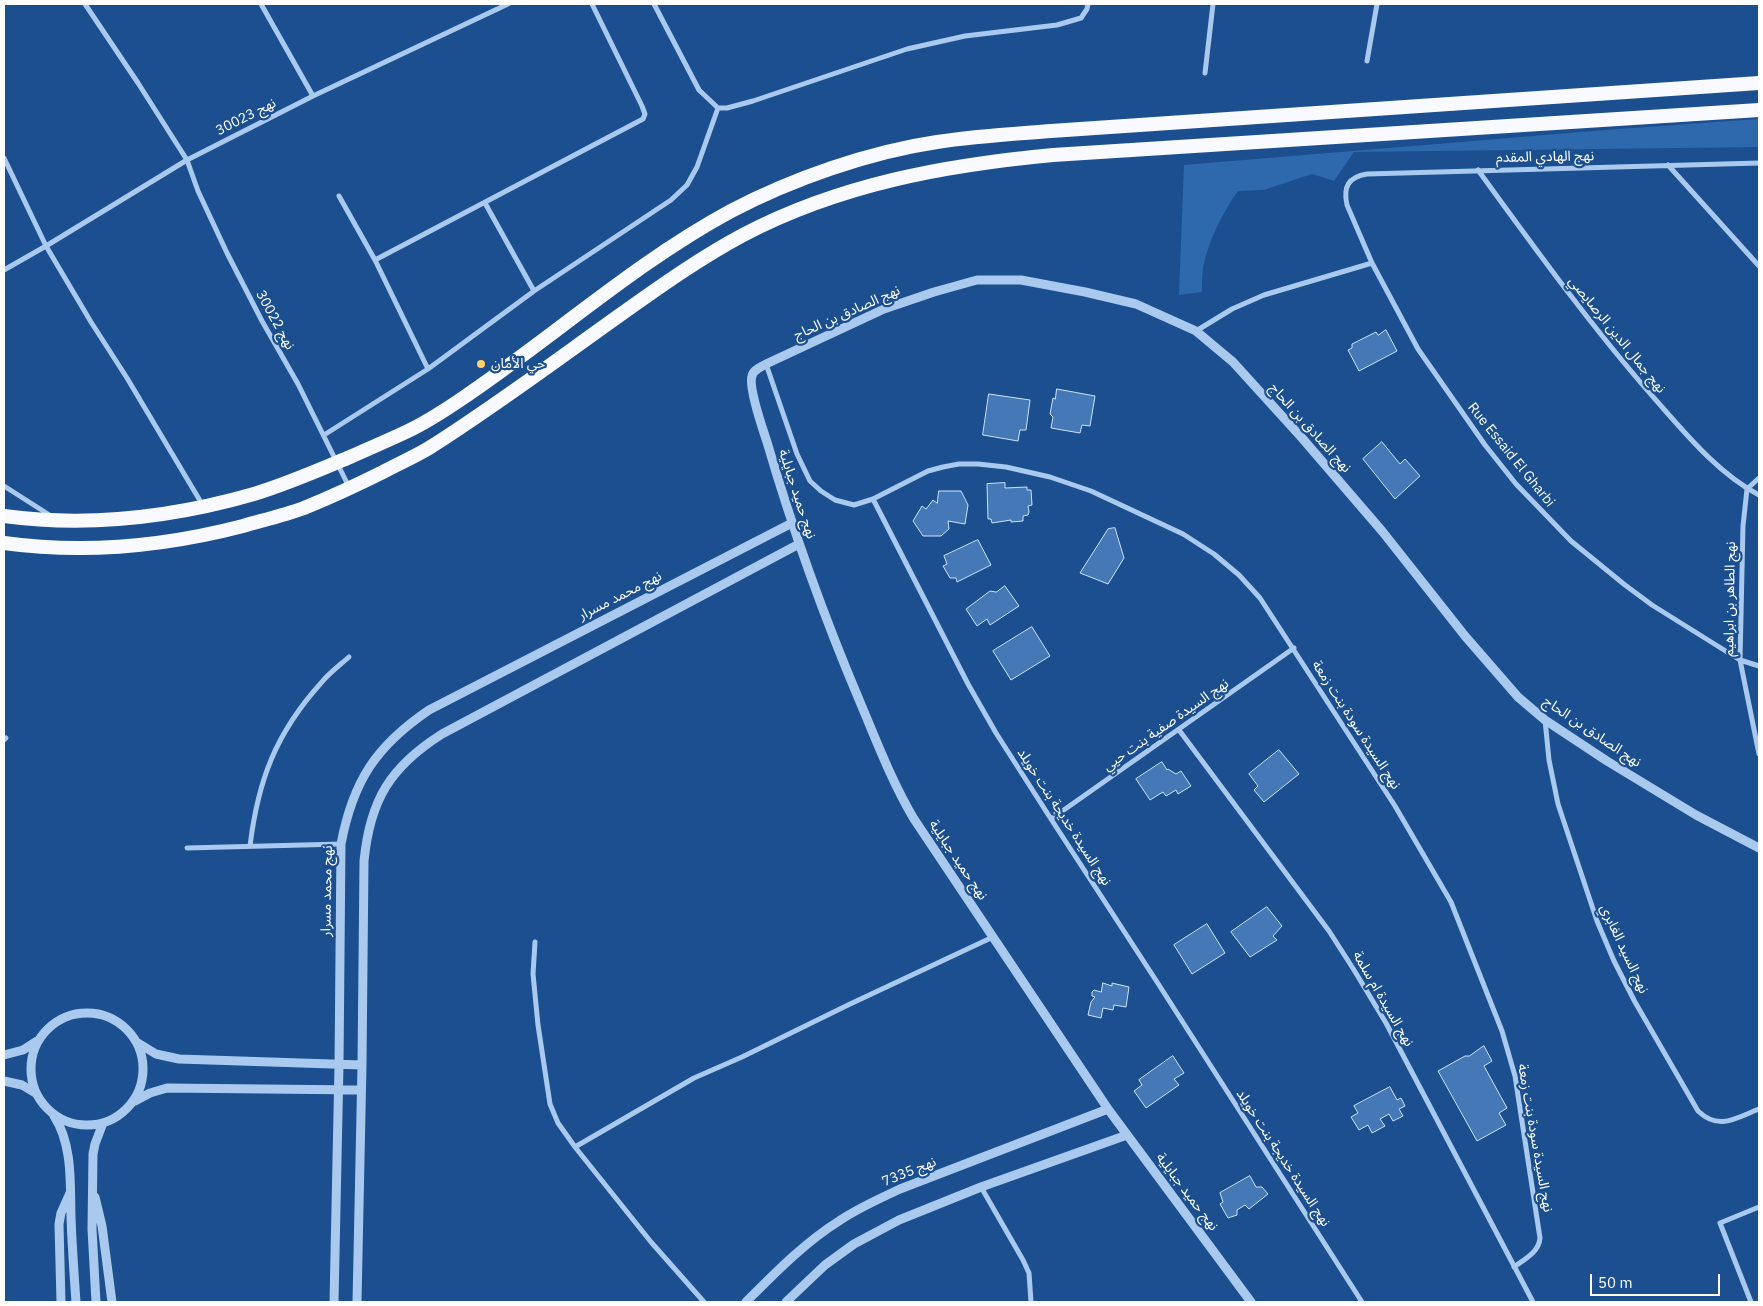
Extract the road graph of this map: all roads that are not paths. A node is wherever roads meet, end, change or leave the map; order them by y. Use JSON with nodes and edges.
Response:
{"nodes":[{"id":1,"x":84,"y":4,"type":"edge"},
{"id":2,"x":261,"y":4,"type":"edge"},
{"id":3,"x":508,"y":4,"type":"edge"},
{"id":4,"x":592,"y":4,"type":"edge"},
{"id":5,"x":654,"y":4,"type":"edge"},
{"id":6,"x":1088,"y":4,"type":"edge"},
{"id":7,"x":1213,"y":4,"type":"edge"},
{"id":8,"x":1377,"y":4,"type":"edge"},
{"id":9,"x":1367,"y":62,"type":"dead end"},
{"id":10,"x":1205,"y":73,"type":"dead end"},
{"id":11,"x":1759,"y":83,"type":"edge"},
{"id":12,"x":313,"y":96,"type":"junction"},
{"id":13,"x":718,"y":108,"type":"junction"},
{"id":14,"x":1759,"y":110,"type":"edge"},
{"id":15,"x":4,"y":158,"type":"edge"},
{"id":16,"x":186,"y":160,"type":"junction"},
{"id":17,"x":1759,"y":164,"type":"edge"},
{"id":18,"x":1668,"y":166,"type":"junction"},
{"id":19,"x":1478,"y":170,"type":"junction"},
{"id":20,"x":340,"y":196,"type":"dead end"},
{"id":21,"x":1345,"y":197,"type":"joint"},
{"id":22,"x":485,"y":203,"type":"junction"},
{"id":23,"x":46,"y":246,"type":"junction"},
{"id":24,"x":375,"y":260,"type":"junction"},
{"id":25,"x":1372,"y":263,"type":"junction"},
{"id":26,"x":1759,"y":266,"type":"edge"},
{"id":27,"x":4,"y":270,"type":"edge"},
{"id":28,"x":534,"y":291,"type":"junction"},
{"id":29,"x":1196,"y":330,"type":"junction"},
{"id":30,"x":766,"y":364,"type":"junction"},
{"id":31,"x":428,"y":369,"type":"junction"},
{"id":32,"x":752,"y":377,"type":"joint"},
{"id":33,"x":324,"y":434,"type":"junction"},
{"id":34,"x":338,"y":462,"type":"junction"},
{"id":35,"x":1759,"y":478,"type":"edge"},
{"id":36,"x":4,"y":486,"type":"edge"},
{"id":37,"x":350,"y":488,"type":"junction"},
{"id":38,"x":1746,"y":489,"type":"junction"},
{"id":39,"x":1759,"y":495,"type":"edge"},
{"id":40,"x":873,"y":498,"type":"junction"},
{"id":41,"x":204,"y":506,"type":"junction"},
{"id":42,"x":4,"y":516,"type":"edge"},
{"id":43,"x":56,"y":519,"type":"junction"},
{"id":44,"x":792,"y":523,"type":"junction"},
{"id":45,"x":4,"y":543,"type":"edge"},
{"id":46,"x":799,"y":544,"type":"junction"},
{"id":47,"x":1294,"y":648,"type":"junction"},
{"id":48,"x":349,"y":657,"type":"dead end"},
{"id":49,"x":1740,"y":660,"type":"junction"},
{"id":50,"x":1759,"y":666,"type":"edge"},
{"id":51,"x":1545,"y":720,"type":"junction"},
{"id":52,"x":1179,"y":730,"type":"junction"},
{"id":53,"x":1759,"y":754,"type":"edge"},
{"id":54,"x":1050,"y":820,"type":"junction"},
{"id":55,"x":341,"y":844,"type":"junction"},
{"id":56,"x":250,"y":846,"type":"junction"},
{"id":57,"x":187,"y":848,"type":"dead end"},
{"id":58,"x":1759,"y":848,"type":"edge"},
{"id":59,"x":993,"y":937,"type":"junction"},
{"id":60,"x":535,"y":942,"type":"dead end"},
{"id":61,"x":39,"y":1040,"type":"junction"},
{"id":62,"x":137,"y":1042,"type":"junction"},
{"id":63,"x":4,"y":1055,"type":"edge"},
{"id":64,"x":338,"y":1064,"type":"junction"},
{"id":65,"x":362,"y":1065,"type":"junction"},
{"id":66,"x":4,"y":1081,"type":"edge"},
{"id":67,"x":338,"y":1090,"type":"junction"},
{"id":68,"x":361,"y":1090,"type":"junction"},
{"id":69,"x":37,"y":1094,"type":"junction"},
{"id":70,"x":134,"y":1101,"type":"junction"},
{"id":71,"x":1108,"y":1109,"type":"junction"},
{"id":72,"x":1759,"y":1109,"type":"edge"},
{"id":73,"x":54,"y":1115,"type":"junction"},
{"id":74,"x":103,"y":1123,"type":"junction"},
{"id":75,"x":1127,"y":1135,"type":"junction"},
{"id":76,"x":575,"y":1147,"type":"junction"},
{"id":77,"x":981,"y":1187,"type":"junction"},
{"id":78,"x":71,"y":1190,"type":"junction"},
{"id":79,"x":92,"y":1190,"type":"junction"},
{"id":80,"x":1759,"y":1207,"type":"edge"},
{"id":81,"x":1514,"y":1267,"type":"junction"},
{"id":82,"x":61,"y":1302,"type":"edge"},
{"id":83,"x":76,"y":1302,"type":"edge"},
{"id":84,"x":96,"y":1302,"type":"edge"},
{"id":85,"x":112,"y":1302,"type":"edge"},
{"id":86,"x":334,"y":1302,"type":"edge"},
{"id":87,"x":356,"y":1302,"type":"edge"},
{"id":88,"x":704,"y":1302,"type":"edge"},
{"id":89,"x":746,"y":1302,"type":"edge"},
{"id":90,"x":786,"y":1302,"type":"edge"},
{"id":91,"x":1031,"y":1302,"type":"edge"},
{"id":92,"x":1251,"y":1302,"type":"edge"},
{"id":93,"x":1362,"y":1302,"type":"edge"},
{"id":94,"x":1533,"y":1302,"type":"edge"},
{"id":95,"x":1751,"y":1302,"type":"edge"}],
"edges":[{"from":1,"to":16,"type":"street","name":"نهج 30022"},
{"from":2,"to":12,"type":"street"},
{"from":3,"to":12,"type":"street","name":"نهج 30023"},
{"from":4,"to":22,"type":"street"},
{"from":5,"to":13,"type":"street"},
{"from":6,"to":13,"type":"street"},
{"from":7,"to":10,"type":"street"},
{"from":8,"to":9,"type":"street"},
{"from":11,"to":34,"type":"highway"},
{"from":12,"to":16,"type":"street","name":"نهج 30023"},
{"from":13,"to":28,"type":"street"},
{"from":14,"to":37,"type":"highway"},
{"from":15,"to":23,"type":"street"},
{"from":16,"to":23,"type":"street","name":"نهج 30023"},
{"from":16,"to":33,"type":"street","name":"نهج 30022"},
{"from":17,"to":18,"type":"street","name":"نهج الهادي المقدم"},
{"from":18,"to":19,"type":"street","name":"نهج الهادي المقدم"},
{"from":18,"to":26,"type":"street"},
{"from":19,"to":21,"type":"street","name":"نهج الهادي المقدم"},
{"from":19,"to":38,"type":"street","name":"نهج جمال الدين الرصايصي"},
{"from":20,"to":24,"type":"street"},
{"from":21,"to":25,"type":"street","name":"Rue Essaid El Gharbi"},
{"from":22,"to":24,"type":"street"},
{"from":22,"to":28,"type":"street"},
{"from":23,"to":27,"type":"street","name":"نهج 30023"},
{"from":23,"to":41,"type":"street"},
{"from":24,"to":31,"type":"street"},
{"from":25,"to":29,"type":"street"},
{"from":25,"to":49,"type":"street","name":"Rue Essaid El Gharbi"},
{"from":28,"to":31,"type":"street"},
{"from":29,"to":30,"type":"street","name":"نهج الصادق بن الحاج"},
{"from":29,"to":51,"type":"street","name":"نهج الصادق بن الحاج"},
{"from":30,"to":32,"type":"street","name":"نهج الصادق بن الحاج"},
{"from":30,"to":40,"type":"street"},
{"from":31,"to":33,"type":"street"},
{"from":32,"to":44,"type":"street","name":"نهج حميد جبايلية"},
{"from":33,"to":34,"type":"street","name":"نهج 30022"},
{"from":34,"to":37,"type":"street","name":"نهج 30022"},
{"from":34,"to":41,"type":"highway"},
{"from":35,"to":38,"type":"street"},
{"from":36,"to":43,"type":"street"},
{"from":37,"to":45,"type":"highway"},
{"from":38,"to":39,"type":"street","name":"نهج جمال الدين الرصايصي"},
{"from":38,"to":49,"type":"street","name":"نهج الطاهر بن ابراهيم"},
{"from":40,"to":47,"type":"street","name":"نهج السيدة سودة بنت زمعة"},
{"from":40,"to":54,"type":"street","name":"نهج السيدة خديجة بنت خويلد"},
{"from":41,"to":43,"type":"highway"},
{"from":42,"to":43,"type":"highway"},
{"from":44,"to":46,"type":"street","name":"نهج حميد جبايلية"},
{"from":44,"to":55,"type":"street","name":"نهج محمد مسرار"},
{"from":46,"to":59,"type":"street","name":"نهج حميد جبايلية"},
{"from":46,"to":65,"type":"street"},
{"from":47,"to":52,"type":"street","name":"نهج السيدة صفية بنت حيي"},
{"from":47,"to":81,"type":"street","name":"نهج السيدة سودة بنت زمعة"},
{"from":48,"to":56,"type":"street"},
{"from":49,"to":50,"type":"street","name":"Rue Essaid El Gharbi"},
{"from":49,"to":53,"type":"street","name":"نهج الطاهر بن ابراهيم"},
{"from":51,"to":58,"type":"street","name":"نهج الصادق بن الحاج"},
{"from":51,"to":72,"type":"street","name":"نهج السيد الغابري"},
{"from":52,"to":54,"type":"street","name":"نهج السيدة صفية بنت حيي"},
{"from":52,"to":81,"type":"street","name":"نهج السيدة ام سلمة"},
{"from":54,"to":93,"type":"street","name":"نهج السيدة خديجة بنت خويلد"},
{"from":55,"to":56,"type":"street"},
{"from":55,"to":64,"type":"street","name":"نهج محمد مسرار"},
{"from":56,"to":57,"type":"street"},
{"from":59,"to":71,"type":"street","name":"نهج حميد جبايلية"},
{"from":59,"to":76,"type":"street"},
{"from":60,"to":76,"type":"street"},
{"from":61,"to":62,"type":"street"},
{"from":61,"to":63,"type":"street"},
{"from":61,"to":69,"type":"street"},
{"from":62,"to":64,"type":"street"},
{"from":62,"to":70,"type":"street"},
{"from":64,"to":65,"type":"street"},
{"from":64,"to":67,"type":"street","name":"نهج محمد مسرار"},
{"from":65,"to":68,"type":"street"},
{"from":66,"to":69,"type":"street"},
{"from":67,"to":68,"type":"street"},
{"from":67,"to":70,"type":"street"},
{"from":67,"to":86,"type":"street","name":"نهج محمد مسرار"},
{"from":68,"to":87,"type":"street"},
{"from":69,"to":73,"type":"street"},
{"from":70,"to":74,"type":"street"},
{"from":71,"to":75,"type":"street","name":"نهج حميد جبايلية"},
{"from":71,"to":89,"type":"street","name":"نهج 7335"},
{"from":73,"to":74,"type":"street"},
{"from":73,"to":78,"type":"street"},
{"from":74,"to":79,"type":"street"},
{"from":75,"to":77,"type":"street"},
{"from":75,"to":92,"type":"street","name":"نهج حميد جبايلية"},
{"from":76,"to":88,"type":"street"},
{"from":77,"to":90,"type":"street"},
{"from":77,"to":91,"type":"street"},
{"from":78,"to":82,"type":"street"},
{"from":78,"to":83,"type":"street"},
{"from":79,"to":84,"type":"street"},
{"from":79,"to":85,"type":"street"},
{"from":80,"to":95,"type":"street"},
{"from":81,"to":94,"type":"street","name":"نهج السيدة ام سلمة"}]}
